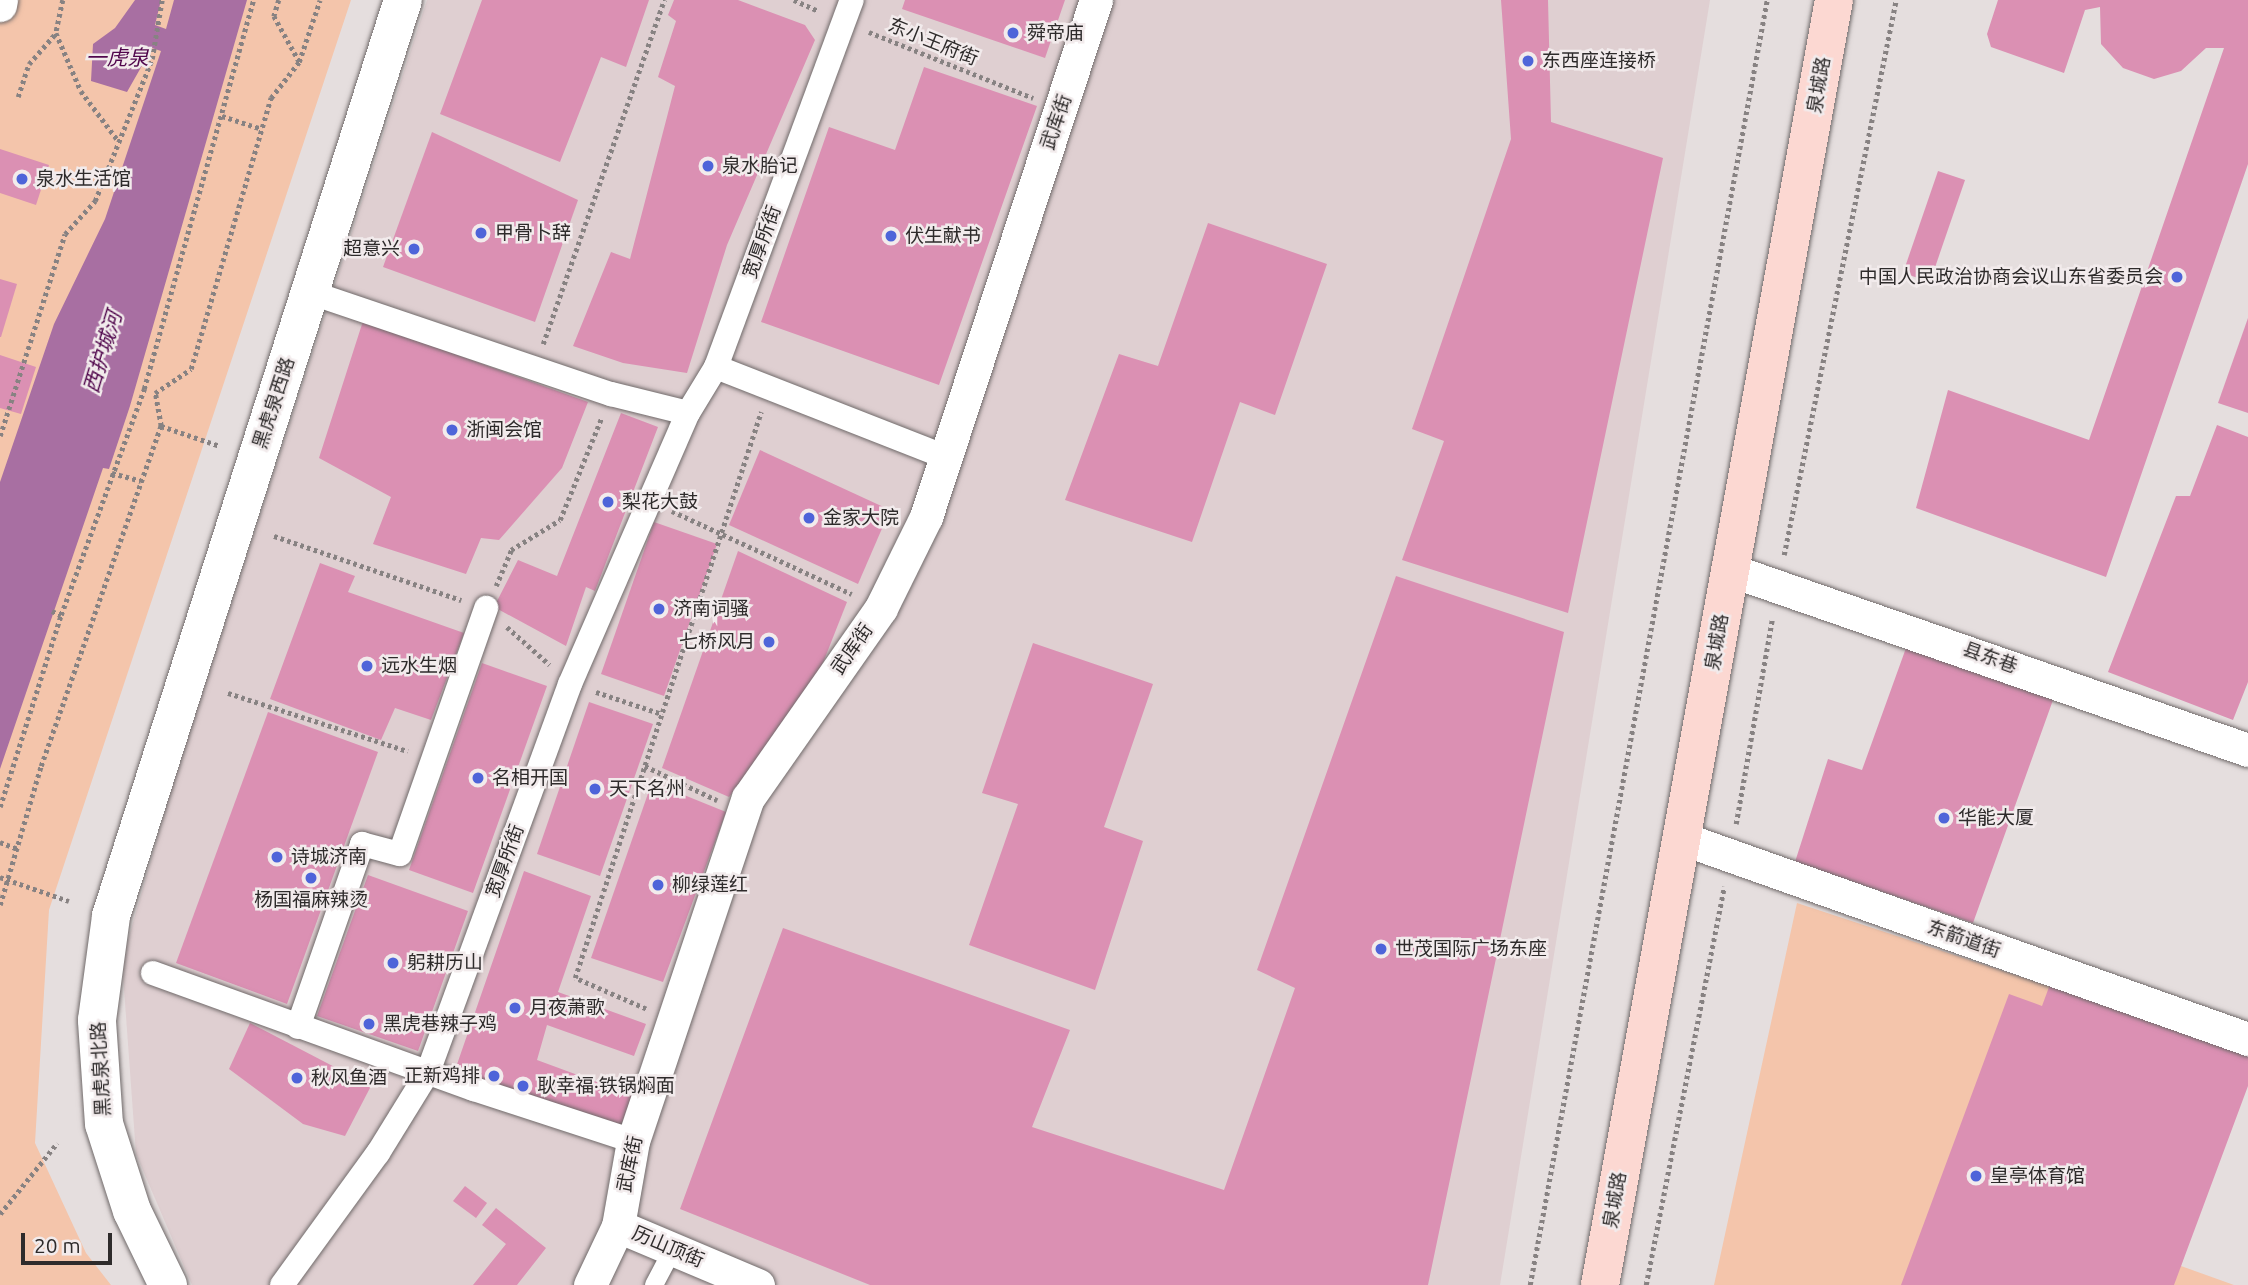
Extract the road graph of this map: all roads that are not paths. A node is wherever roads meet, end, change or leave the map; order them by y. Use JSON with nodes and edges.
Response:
{"nodes":[{"id":1,"x":403,"y":0,"type":"edge"},
{"id":2,"x":1096,"y":0,"type":"edge"},
{"id":3,"x":1835,"y":0,"type":"edge"},
{"id":4,"x":848,"y":11,"type":"edge"},
{"id":5,"x":309,"y":292,"type":"junction"},
{"id":6,"x":716,"y":367,"type":"junction"},
{"id":7,"x":688,"y":413,"type":"junction"},
{"id":8,"x":946,"y":457,"type":"junction"},
{"id":9,"x":1730,"y":570,"type":"junction"},
{"id":10,"x":486,"y":608,"type":"road end"},
{"id":11,"x":2248,"y":750,"type":"edge"},
{"id":12,"x":144,"y":805,"type":"joint"},
{"id":13,"x":1681,"y":838,"type":"junction"},
{"id":14,"x":153,"y":973,"type":"dead end"},
{"id":15,"x":298,"y":1027,"type":"junction"},
{"id":16,"x":2248,"y":1039,"type":"edge"},
{"id":17,"x":428,"y":1072,"type":"junction"},
{"id":18,"x":633,"y":1141,"type":"junction"},
{"id":19,"x":618,"y":1226,"type":"junction"},
{"id":20,"x":673,"y":1249,"type":"junction"},
{"id":21,"x":167,"y":1285,"type":"edge"},
{"id":22,"x":282,"y":1285,"type":"edge"},
{"id":23,"x":590,"y":1285,"type":"edge"},
{"id":24,"x":654,"y":1285,"type":"edge"},
{"id":25,"x":758,"y":1285,"type":"edge"},
{"id":26,"x":1600,"y":1285,"type":"edge"}],
"edges":[{"from":1,"to":5,"type":"street","name":"黑虎泉西路"},
{"from":2,"to":8,"type":"street","name":"武库街"},
{"from":3,"to":9,"type":"main road","name":"泉城路"},
{"from":4,"to":6,"type":"street","name":"宽厚所街"},
{"from":5,"to":7,"type":"street"},
{"from":5,"to":12,"type":"street","name":"黑虎泉西路"},
{"from":6,"to":7,"type":"street","name":"宽厚所街"},
{"from":6,"to":8,"type":"street"},
{"from":7,"to":17,"type":"street","name":"宽厚所街"},
{"from":8,"to":18,"type":"street","name":"武库街"},
{"from":9,"to":11,"type":"street","name":"县东巷"},
{"from":9,"to":13,"type":"main road","name":"泉城路"},
{"from":10,"to":15,"type":"street"},
{"from":12,"to":21,"type":"street","name":"黑虎泉北路"},
{"from":13,"to":16,"type":"street","name":"东箭道街"},
{"from":13,"to":26,"type":"main road","name":"泉城路"},
{"from":14,"to":15,"type":"street"},
{"from":15,"to":17,"type":"street"},
{"from":17,"to":18,"type":"street"},
{"from":17,"to":22,"type":"street","name":"宽厚所街"},
{"from":18,"to":19,"type":"street","name":"武库街"},
{"from":19,"to":20,"type":"street","name":"历山顶街"},
{"from":19,"to":23,"type":"street","name":"武库街"},
{"from":20,"to":24,"type":"lane"},
{"from":20,"to":25,"type":"street","name":"历山顶街"}]}
